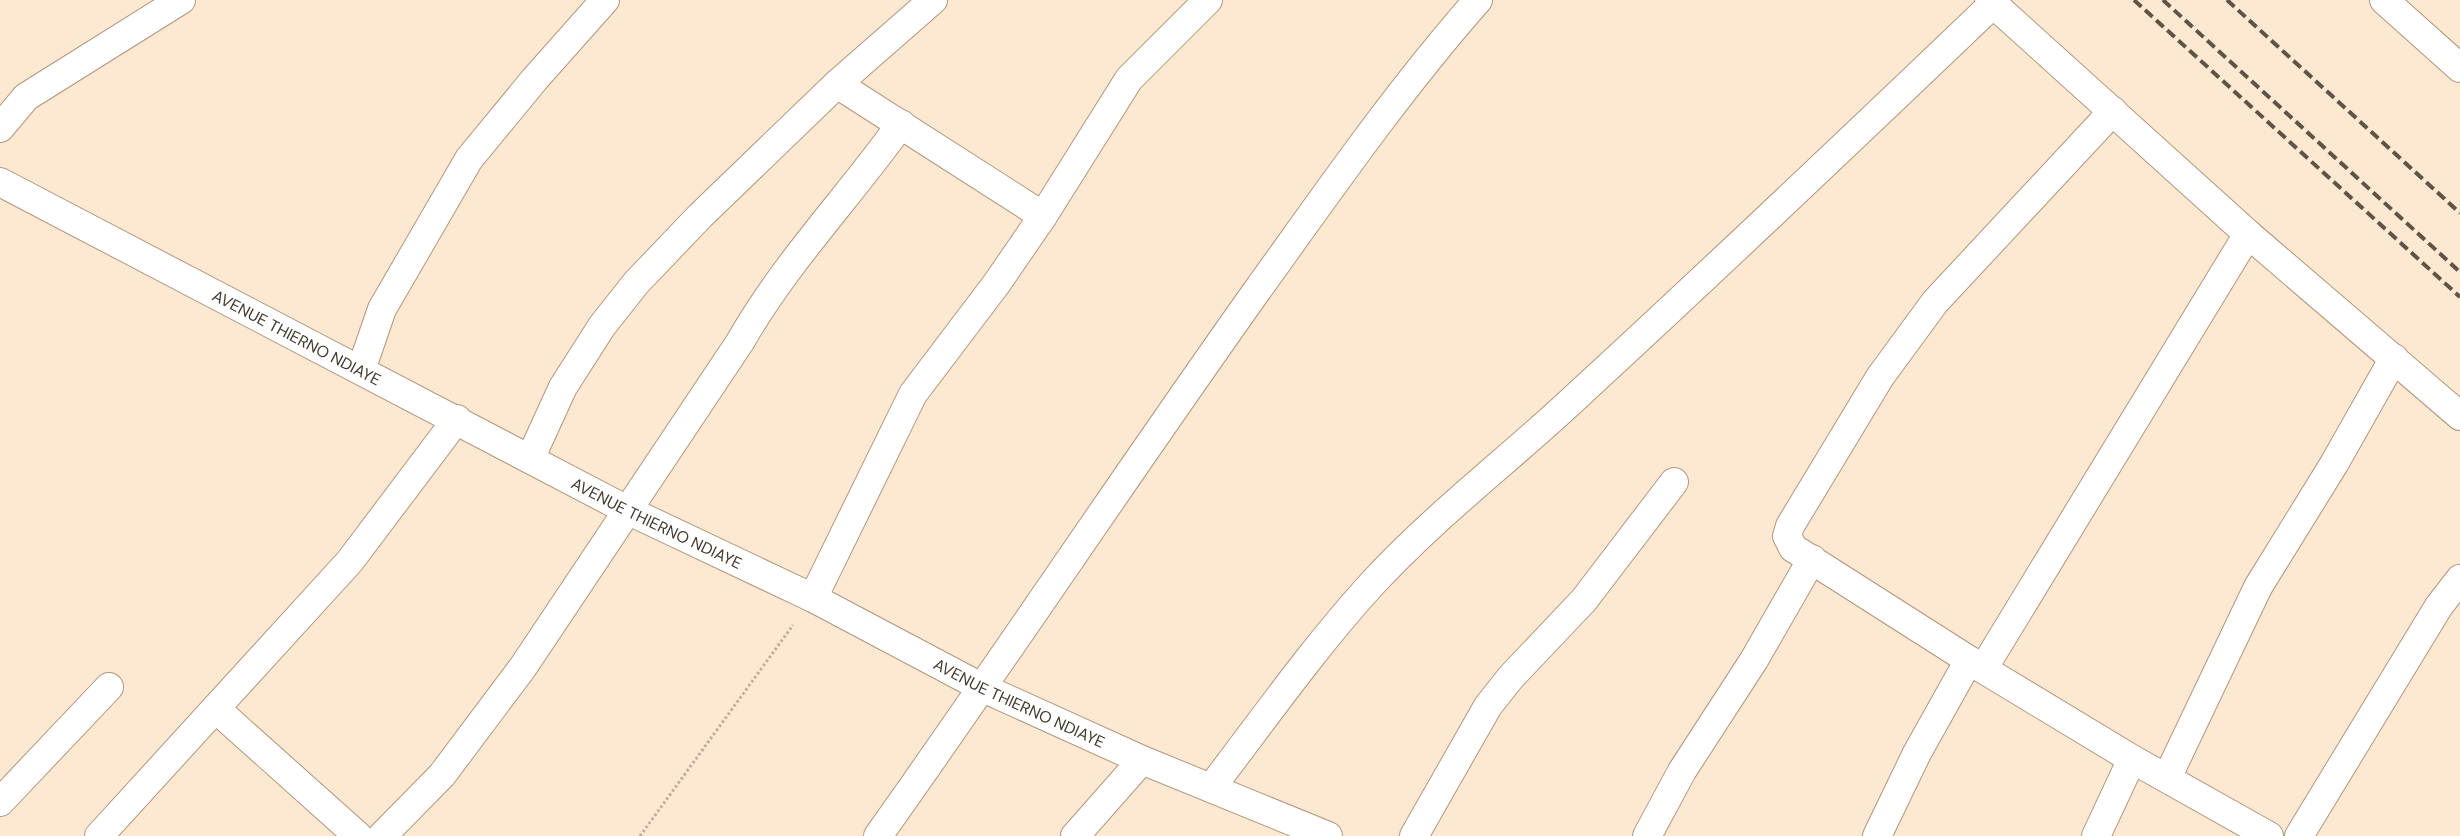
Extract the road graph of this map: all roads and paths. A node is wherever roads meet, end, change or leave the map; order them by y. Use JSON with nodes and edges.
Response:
{"nodes":[{"id":1,"x":181,"y":0,"type":"edge"},
{"id":2,"x":605,"y":0,"type":"edge"},
{"id":3,"x":934,"y":0,"type":"edge"},
{"id":4,"x":1208,"y":0,"type":"edge"},
{"id":5,"x":1478,"y":0,"type":"edge"},
{"id":6,"x":2384,"y":0,"type":"edge"},
{"id":7,"x":1991,"y":2,"type":"edge"},
{"id":8,"x":2455,"y":54,"type":"edge"},
{"id":9,"x":838,"y":84,"type":"junction"},
{"id":10,"x":2113,"y":111,"type":"junction"},
{"id":11,"x":901,"y":124,"type":"junction"},
{"id":12,"x":0,"y":128,"type":"edge"},
{"id":13,"x":0,"y":182,"type":"edge"},
{"id":14,"x":1043,"y":216,"type":"junction"},
{"id":15,"x":2248,"y":234,"type":"junction"},
{"id":16,"x":2394,"y":358,"type":"junction"},
{"id":17,"x":361,"y":370,"type":"junction"},
{"id":18,"x":2460,"y":416,"type":"edge"},
{"id":19,"x":457,"y":419,"type":"junction"},
{"id":20,"x":530,"y":459,"type":"junction"},
{"id":21,"x":1674,"y":482,"type":"dead end"},
{"id":22,"x":627,"y":510,"type":"junction"},
{"id":23,"x":1812,"y":559,"type":"junction"},
{"id":24,"x":2460,"y":579,"type":"edge"},
{"id":25,"x":813,"y":598,"type":"junction"},
{"id":26,"x":1976,"y":665,"type":"junction"},
{"id":27,"x":109,"y":687,"type":"dead end"},
{"id":28,"x":983,"y":688,"type":"junction"},
{"id":29,"x":216,"y":708,"type":"junction"},
{"id":30,"x":2132,"y":759,"type":"junction"},
{"id":31,"x":1142,"y":760,"type":"junction"},
{"id":32,"x":2167,"y":778,"type":"junction"},
{"id":33,"x":1211,"y":788,"type":"junction"},
{"id":34,"x":0,"y":802,"type":"edge"},
{"id":35,"x":99,"y":836,"type":"edge"},
{"id":36,"x":358,"y":836,"type":"edge"},
{"id":37,"x":382,"y":836,"type":"edge"},
{"id":38,"x":640,"y":836,"type":"edge"},
{"id":39,"x":878,"y":836,"type":"edge"},
{"id":40,"x":1075,"y":836,"type":"edge"},
{"id":41,"x":1328,"y":836,"type":"edge"},
{"id":42,"x":1414,"y":836,"type":"edge"},
{"id":43,"x":1647,"y":836,"type":"edge"},
{"id":44,"x":1877,"y":836,"type":"edge"},
{"id":45,"x":2096,"y":836,"type":"edge"},
{"id":46,"x":2269,"y":836,"type":"edge"},
{"id":47,"x":2299,"y":836,"type":"edge"}],
"edges":[{"from":1,"to":12,"type":"street"},
{"from":2,"to":17,"type":"street"},
{"from":3,"to":9,"type":"street"},
{"from":4,"to":14,"type":"street"},
{"from":5,"to":28,"type":"street"},
{"from":6,"to":8,"type":"street"},
{"from":7,"to":10,"type":"street"},
{"from":7,"to":33,"type":"street"},
{"from":9,"to":11,"type":"street"},
{"from":9,"to":20,"type":"street"},
{"from":10,"to":15,"type":"street"},
{"from":10,"to":23,"type":"street"},
{"from":11,"to":14,"type":"street"},
{"from":11,"to":22,"type":"street"},
{"from":13,"to":17,"type":"street","name":"AVENUE THIERNO NDIAYE"},
{"from":14,"to":25,"type":"street"},
{"from":15,"to":16,"type":"street"},
{"from":15,"to":26,"type":"street"},
{"from":16,"to":18,"type":"street"},
{"from":16,"to":32,"type":"street"},
{"from":17,"to":19,"type":"street","name":"AVENUE THIERNO NDIAYE"},
{"from":19,"to":20,"type":"street","name":"AVENUE THIERNO NDIAYE"},
{"from":19,"to":29,"type":"street"},
{"from":20,"to":22,"type":"street","name":"AVENUE THIERNO NDIAYE"},
{"from":21,"to":42,"type":"street"},
{"from":22,"to":25,"type":"street","name":"AVENUE THIERNO NDIAYE"},
{"from":22,"to":37,"type":"street"},
{"from":23,"to":26,"type":"street"},
{"from":23,"to":43,"type":"street"},
{"from":24,"to":47,"type":"street"},
{"from":25,"to":28,"type":"street","name":"AVENUE THIERNO NDIAYE"},
{"from":25,"to":38,"type":"path"},
{"from":26,"to":30,"type":"street"},
{"from":26,"to":44,"type":"street"},
{"from":27,"to":34,"type":"street"},
{"from":28,"to":31,"type":"street","name":"AVENUE THIERNO NDIAYE"},
{"from":28,"to":39,"type":"street"},
{"from":29,"to":35,"type":"street"},
{"from":29,"to":36,"type":"street"},
{"from":30,"to":32,"type":"street"},
{"from":30,"to":45,"type":"street"},
{"from":31,"to":33,"type":"street","name":"AVENUE THIERNO NDIAYE"},
{"from":31,"to":40,"type":"street"},
{"from":32,"to":46,"type":"street"},
{"from":33,"to":41,"type":"street","name":"AVENUE THIERNO NDIAYE"}]}
